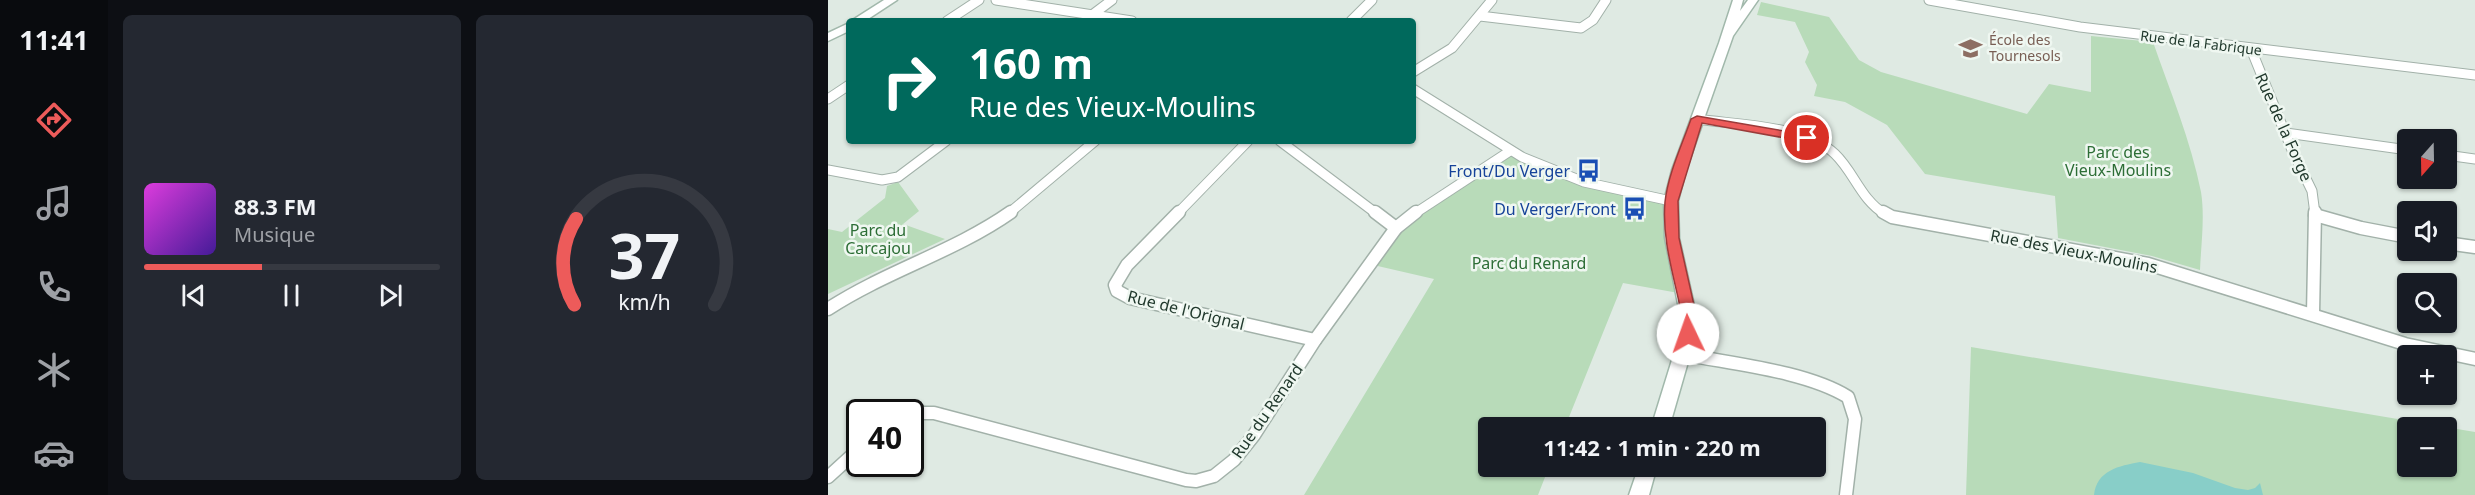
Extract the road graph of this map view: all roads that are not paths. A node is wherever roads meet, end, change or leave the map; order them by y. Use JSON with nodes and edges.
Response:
{"nodes":[{"id":1,"x":892,"y":0,"type":"edge"},
{"id":2,"x":980,"y":0,"type":"edge"},
{"id":3,"x":996,"y":0,"type":"edge"},
{"id":4,"x":1112,"y":0,"type":"edge"},
{"id":5,"x":1372,"y":0,"type":"edge"},
{"id":6,"x":1492,"y":0,"type":"edge"},
{"id":7,"x":1605,"y":0,"type":"edge"},
{"id":8,"x":1738,"y":0,"type":"edge"},
{"id":9,"x":1753,"y":0,"type":"edge"},
{"id":10,"x":1929,"y":0,"type":"edge"},
{"id":11,"x":1092,"y":15,"type":"junction"},
{"id":12,"x":1480,"y":16,"type":"junction"},
{"id":13,"x":862,"y":18,"type":"edge"},
{"id":14,"x":952,"y":18,"type":"edge"},
{"id":15,"x":1112,"y":18,"type":"edge"},
{"id":16,"x":1354,"y":18,"type":"edge"},
{"id":17,"x":846,"y":28,"type":"edge"},
{"id":18,"x":828,"y":38,"type":"edge"},
{"id":19,"x":1725,"y":43,"type":"junction"},
{"id":20,"x":2251,"y":49,"type":"junction"},
{"id":21,"x":1416,"y":70,"type":"edge"},
{"id":22,"x":2475,"y":75,"type":"edge"},
{"id":23,"x":846,"y":87,"type":"edge"},
{"id":24,"x":1416,"y":91,"type":"edge"},
{"id":25,"x":828,"y":99,"type":"edge"},
{"id":26,"x":1697,"y":119,"type":"junction"},
{"id":27,"x":2286,"y":133,"type":"junction"},
{"id":28,"x":942,"y":144,"type":"edge"},
{"id":29,"x":1092,"y":144,"type":"edge"},
{"id":30,"x":1245,"y":144,"type":"edge"},
{"id":31,"x":1284,"y":144,"type":"edge"},
{"id":32,"x":2397,"y":148,"type":"edge"},
{"id":33,"x":1510,"y":151,"type":"junction"},
{"id":34,"x":2457,"y":157,"type":"edge"},
{"id":35,"x":2475,"y":159,"type":"edge"},
{"id":36,"x":828,"y":170,"type":"edge"},
{"id":37,"x":1671,"y":201,"type":"junction"},
{"id":38,"x":2315,"y":215,"type":"junction"},
{"id":39,"x":1396,"y":228,"type":"junction"},
{"id":40,"x":2397,"y":235,"type":"edge"},
{"id":41,"x":2457,"y":245,"type":"edge"},
{"id":42,"x":2475,"y":247,"type":"edge"},
{"id":43,"x":828,"y":309,"type":"edge"},
{"id":44,"x":2313,"y":314,"type":"junction"},
{"id":45,"x":1315,"y":340,"type":"junction"},
{"id":46,"x":1683,"y":354,"type":"junction"},
{"id":47,"x":2475,"y":359,"type":"edge"},
{"id":48,"x":924,"y":413,"type":"edge"},
{"id":49,"x":1663,"y":417,"type":"edge"},
{"id":50,"x":846,"y":461,"type":"edge"},
{"id":51,"x":828,"y":477,"type":"edge"},
{"id":52,"x":1645,"y":477,"type":"edge"},
{"id":53,"x":1639,"y":495,"type":"edge"},
{"id":54,"x":1846,"y":495,"type":"edge"}],
"edges":[{"from":1,"to":13,"type":"street"},
{"from":2,"to":14,"type":"street"},
{"from":3,"to":11,"type":"street"},
{"from":4,"to":11,"type":"street"},
{"from":5,"to":16,"type":"street"},
{"from":6,"to":12,"type":"street"},
{"from":7,"to":12,"type":"street"},
{"from":8,"to":19,"type":"street"},
{"from":9,"to":19,"type":"street"},
{"from":10,"to":20,"type":"street","name":"Rue de la Fabrique"},
{"from":11,"to":15,"type":"street"},
{"from":12,"to":21,"type":"street"},
{"from":17,"to":18,"type":"street"},
{"from":19,"to":26,"type":"street"},
{"from":20,"to":22,"type":"street","name":"Rue de la Fabrique"},
{"from":20,"to":27,"type":"street","name":"Rue de la Forge"},
{"from":23,"to":25,"type":"street"},
{"from":24,"to":33,"type":"street"},
{"from":26,"to":37,"type":"street"},
{"from":26,"to":44,"type":"street","name":"Rue des Vieux-Moulins"},
{"from":27,"to":32,"type":"street"},
{"from":27,"to":38,"type":"street","name":"Rue de la Forge"},
{"from":28,"to":36,"type":"street"},
{"from":29,"to":43,"type":"street"},
{"from":30,"to":45,"type":"street","name":"Rue de l'Orignal"},
{"from":31,"to":39,"type":"street"},
{"from":33,"to":37,"type":"street"},
{"from":33,"to":39,"type":"street","name":"Rue du Renard"},
{"from":34,"to":35,"type":"street"},
{"from":37,"to":46,"type":"street"},
{"from":38,"to":40,"type":"street"},
{"from":38,"to":44,"type":"street","name":"Rue de la Forge"},
{"from":39,"to":45,"type":"street","name":"Rue du Renard"},
{"from":41,"to":42,"type":"street"},
{"from":44,"to":47,"type":"street","name":"Rue des Vieux-Moulins"},
{"from":45,"to":48,"type":"street","name":"Rue du Renard"},
{"from":46,"to":49,"type":"street"},
{"from":46,"to":54,"type":"street"},
{"from":50,"to":51,"type":"street"},
{"from":52,"to":53,"type":"street"}]}
